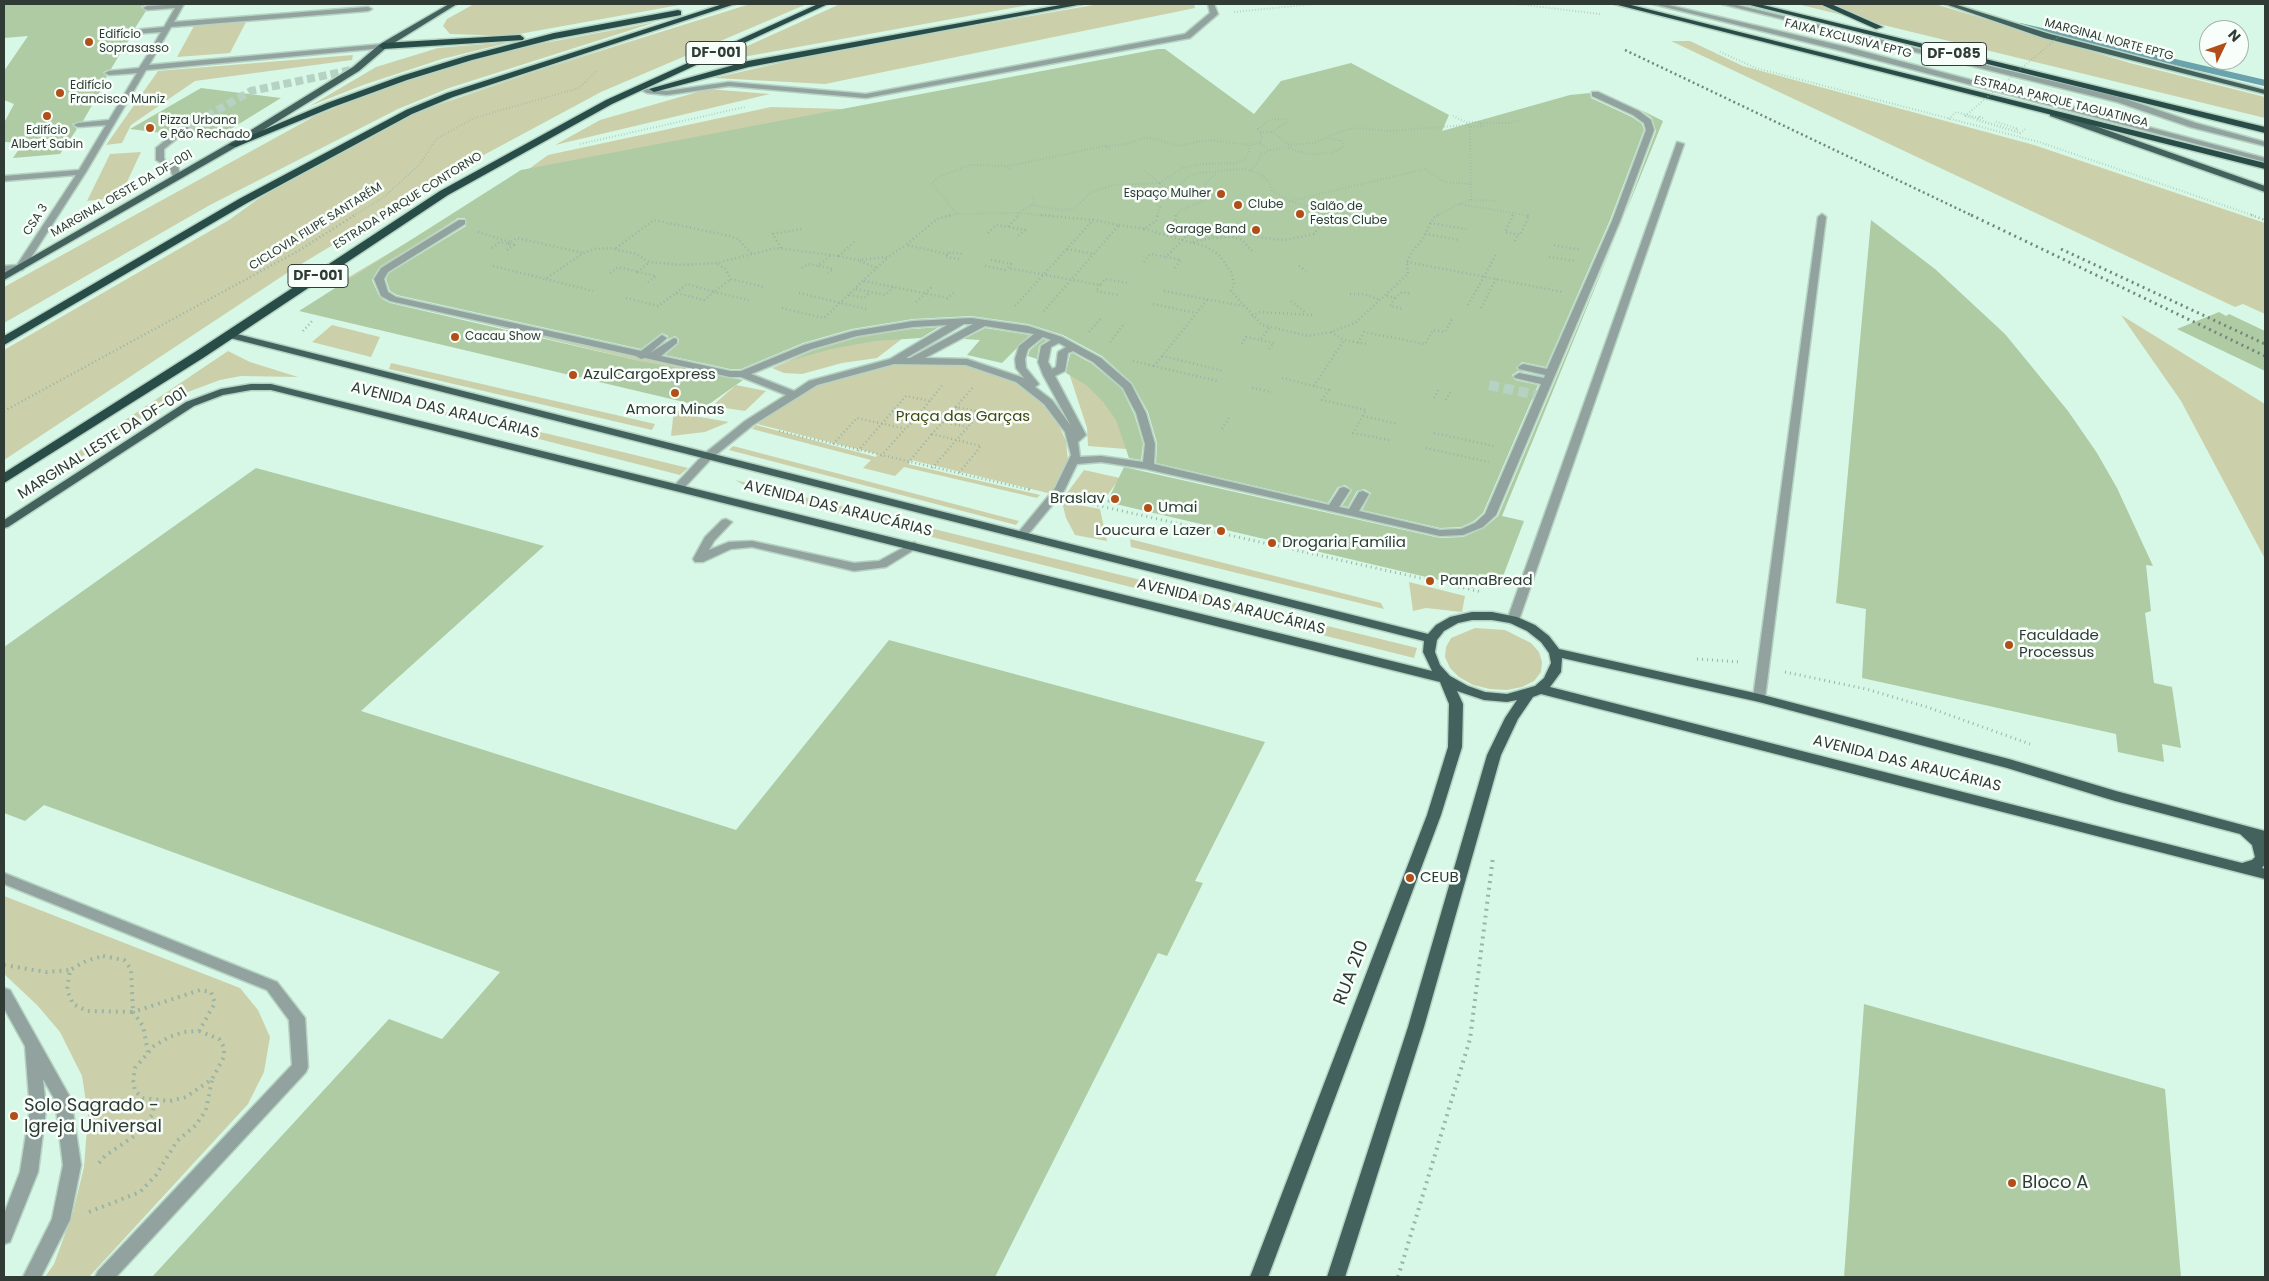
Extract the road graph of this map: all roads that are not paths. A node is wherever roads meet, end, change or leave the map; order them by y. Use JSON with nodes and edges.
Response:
{"nodes":[{"id":1,"x":302,"y":4,"type":"edge"},
{"id":2,"x":454,"y":4,"type":"edge"},
{"id":3,"x":730,"y":4,"type":"edge"},
{"id":4,"x":824,"y":4,"type":"edge"},
{"id":5,"x":1079,"y":4,"type":"edge"},
{"id":6,"x":1211,"y":4,"type":"edge"},
{"id":7,"x":1609,"y":4,"type":"edge"},
{"id":8,"x":1618,"y":4,"type":"edge"},
{"id":9,"x":1725,"y":4,"type":"edge"},
{"id":10,"x":1750,"y":4,"type":"edge"},
{"id":11,"x":1824,"y":4,"type":"edge"},
{"id":12,"x":1948,"y":4,"type":"edge"},
{"id":13,"x":180,"y":5,"type":"edge"},
{"id":14,"x":1656,"y":8,"type":"edge"},
{"id":15,"x":368,"y":9,"type":"dead end"},
{"id":16,"x":298,"y":14,"type":"junction"},
{"id":17,"x":1796,"y":15,"type":"junction"},
{"id":18,"x":170,"y":23,"type":"junction"},
{"id":19,"x":138,"y":24,"type":"dead end"},
{"id":20,"x":133,"y":32,"type":"dead end"},
{"id":21,"x":554,"y":36,"type":"junction"},
{"id":22,"x":1772,"y":42,"type":"junction"},
{"id":23,"x":1885,"y":43,"type":"junction"},
{"id":24,"x":383,"y":46,"type":"junction"},
{"id":25,"x":154,"y":48,"type":"junction"},
{"id":26,"x":122,"y":51,"type":"dead end"},
{"id":27,"x":1964,"y":56,"type":"junction"},
{"id":28,"x":1890,"y":61,"type":"junction"},
{"id":29,"x":141,"y":71,"type":"junction"},
{"id":30,"x":108,"y":75,"type":"dead end"},
{"id":31,"x":647,"y":91,"type":"junction"},
{"id":32,"x":2265,"y":92,"type":"edge"},
{"id":33,"x":1595,"y":94,"type":"dead end"},
{"id":34,"x":609,"y":102,"type":"junction"},
{"id":35,"x":2157,"y":104,"type":"junction"},
{"id":36,"x":2039,"y":109,"type":"junction"},
{"id":37,"x":111,"y":122,"type":"junction"},
{"id":38,"x":2265,"y":124,"type":"edge"},
{"id":39,"x":78,"y":125,"type":"dead end"},
{"id":40,"x":186,"y":128,"type":"tunnel mouth"},
{"id":41,"x":2265,"y":130,"type":"edge"},
{"id":42,"x":1680,"y":144,"type":"dead end"},
{"id":43,"x":2265,"y":144,"type":"edge"},
{"id":44,"x":233,"y":145,"type":"junction"},
{"id":45,"x":2265,"y":160,"type":"edge"},
{"id":46,"x":2265,"y":166,"type":"edge"},
{"id":47,"x":82,"y":172,"type":"junction"},
{"id":48,"x":177,"y":177,"type":"junction"},
{"id":49,"x":4,"y":178,"type":"edge"},
{"id":50,"x":2265,"y":190,"type":"edge"},
{"id":51,"x":1822,"y":217,"type":"dead end"},
{"id":52,"x":462,"y":222,"type":"dead end"},
{"id":53,"x":20,"y":268,"type":"junction"},
{"id":54,"x":4,"y":273,"type":"edge"},
{"id":55,"x":971,"y":321,"type":"junction"},
{"id":56,"x":947,"y":322,"type":"junction"},
{"id":57,"x":985,"y":322,"type":"junction"},
{"id":58,"x":1042,"y":333,"type":"junction"},
{"id":59,"x":229,"y":335,"type":"junction"},
{"id":60,"x":662,"y":338,"type":"dead end"},
{"id":61,"x":1059,"y":339,"type":"junction"},
{"id":62,"x":4,"y":341,"type":"edge"},
{"id":63,"x":674,"y":341,"type":"dead end"},
{"id":64,"x":1073,"y":347,"type":"junction"},
{"id":65,"x":641,"y":356,"type":"junction"},
{"id":66,"x":652,"y":358,"type":"junction"},
{"id":67,"x":894,"y":361,"type":"junction"},
{"id":68,"x":912,"y":361,"type":"junction"},
{"id":69,"x":874,"y":366,"type":"junction"},
{"id":70,"x":1521,"y":372,"type":"dead end"},
{"id":71,"x":742,"y":374,"type":"junction"},
{"id":72,"x":1048,"y":375,"type":"junction"},
{"id":73,"x":1549,"y":378,"type":"junction"},
{"id":74,"x":221,"y":392,"type":"joint"},
{"id":75,"x":793,"y":394,"type":"junction"},
{"id":76,"x":1048,"y":402,"type":"junction"},
{"id":77,"x":1072,"y":441,"type":"junction"},
{"id":78,"x":708,"y":456,"type":"junction"},
{"id":79,"x":34,"y":460,"type":"junction"},
{"id":80,"x":1074,"y":460,"type":"junction"},
{"id":81,"x":1148,"y":466,"type":"junction"},
{"id":82,"x":4,"y":479,"type":"edge"},
{"id":83,"x":679,"y":487,"type":"junction"},
{"id":84,"x":4,"y":490,"type":"edge"},
{"id":85,"x":1344,"y":490,"type":"dead end"},
{"id":86,"x":1363,"y":494,"type":"dead end"},
{"id":87,"x":1332,"y":508,"type":"junction"},
{"id":88,"x":1352,"y":513,"type":"junction"},
{"id":89,"x":726,"y":522,"type":"dead end"},
{"id":90,"x":4,"y":525,"type":"edge"},
{"id":91,"x":1021,"y":536,"type":"junction"},
{"id":92,"x":914,"y":546,"type":"junction"},
{"id":93,"x":1513,"y":620,"type":"junction"},
{"id":94,"x":1431,"y":639,"type":"junction"},
{"id":95,"x":1555,"y":652,"type":"junction"},
{"id":96,"x":1445,"y":679,"type":"junction"},
{"id":97,"x":1534,"y":691,"type":"junction"},
{"id":98,"x":1759,"y":698,"type":"junction"},
{"id":99,"x":2253,"y":833,"type":"edge"},
{"id":100,"x":2254,"y":871,"type":"edge"},
{"id":101,"x":4,"y":878,"type":"edge"},
{"id":102,"x":4,"y":994,"type":"edge"},
{"id":103,"x":32,"y":1042,"type":"junction"},
{"id":104,"x":4,"y":1236,"type":"edge"},
{"id":105,"x":32,"y":1277,"type":"edge"},
{"id":106,"x":104,"y":1277,"type":"edge"},
{"id":107,"x":1259,"y":1277,"type":"edge"},
{"id":108,"x":1336,"y":1277,"type":"edge"}],
"edges":[{"from":1,"to":16,"type":"street"},
{"from":2,"to":24,"type":"main road","name":"MARGINAL OESTE DA DF-001"},
{"from":3,"to":21,"type":"highway"},
{"from":3,"to":62,"type":"highway","number":"DF-001"},
{"from":4,"to":34,"type":"highway","name":"ESTRADA PARQUE CONTORNO","number":"DF-001"},
{"from":5,"to":31,"type":"highway"},
{"from":6,"to":31,"type":"street"},
{"from":7,"to":14,"type":"highway"},
{"from":8,"to":14,"type":"highway","name":"ESTRADA PARQUE TAGUATINGA","number":"DF-085"},
{"from":9,"to":23,"type":"street","name":"FAIXA EXCLUSIVA EPTG"},
{"from":10,"to":17,"type":"highway","name":"ESTRADA PARQUE TAGUATINGA","number":"DF-085"},
{"from":11,"to":27,"type":"highway"},
{"from":12,"to":32,"type":"main road","name":"MARGINAL NORTE EPTG"},
{"from":13,"to":18,"type":"street","name":"CSA 3"},
{"from":13,"to":18,"type":"street"},
{"from":14,"to":22,"type":"highway","name":"ESTRADA PARQUE TAGUATINGA","number":"DF-085"},
{"from":14,"to":28,"type":"street","name":"FAIXA EXCLUSIVA EPTG"},
{"from":15,"to":16,"type":"street"},
{"from":16,"to":18,"type":"street"},
{"from":17,"to":23,"type":"street"},
{"from":17,"to":27,"type":"highway","name":"ESTRADA PARQUE TAGUATINGA","number":"DF-085"},
{"from":18,"to":19,"type":"street"},
{"from":18,"to":20,"type":"street"},
{"from":18,"to":25,"type":"street","name":"CSA 3"},
{"from":21,"to":24,"type":"highway"},
{"from":21,"to":44,"type":"highway"},
{"from":22,"to":28,"type":"street"},
{"from":22,"to":36,"type":"highway","name":"ESTRADA PARQUE TAGUATINGA","number":"DF-085"},
{"from":23,"to":43,"type":"street","name":"FAIXA EXCLUSIVA EPTG"},
{"from":24,"to":29,"type":"street"},
{"from":24,"to":44,"type":"main road","name":"MARGINAL OESTE DA DF-001"},
{"from":25,"to":26,"type":"street"},
{"from":25,"to":29,"type":"street","name":"CSA 3"},
{"from":27,"to":35,"type":"highway","name":"ESTRADA PARQUE TAGUATINGA","number":"DF-085"},
{"from":28,"to":45,"type":"street","name":"FAIXA EXCLUSIVA EPTG"},
{"from":29,"to":30,"type":"street"},
{"from":29,"to":37,"type":"street","name":"CSA 3"},
{"from":31,"to":34,"type":"highway"},
{"from":33,"to":73,"type":"street"},
{"from":34,"to":59,"type":"highway","name":"ESTRADA PARQUE CONTORNO","number":"DF-001"},
{"from":35,"to":38,"type":"highway"},
{"from":35,"to":41,"type":"highway","name":"ESTRADA PARQUE TAGUATINGA","number":"DF-085"},
{"from":36,"to":46,"type":"highway","name":"ESTRADA PARQUE TAGUATINGA","number":"DF-085"},
{"from":36,"to":50,"type":"main road"},
{"from":37,"to":39,"type":"street"},
{"from":37,"to":47,"type":"street","name":"CSA 3"},
{"from":40,"to":48,"type":"street"},
{"from":42,"to":93,"type":"street"},
{"from":44,"to":48,"type":"main road","name":"MARGINAL OESTE DA DF-001"},
{"from":47,"to":49,"type":"street"},
{"from":47,"to":53,"type":"street","name":"CSA 3"},
{"from":48,"to":53,"type":"main road","name":"MARGINAL OESTE DA DF-001"},
{"from":51,"to":98,"type":"street"},
{"from":52,"to":65,"type":"street"},
{"from":53,"to":54,"type":"street"},
{"from":55,"to":56,"type":"street"},
{"from":55,"to":57,"type":"street"},
{"from":55,"to":67,"type":"street"},
{"from":56,"to":69,"type":"street"},
{"from":56,"to":71,"type":"street"},
{"from":57,"to":58,"type":"street"},
{"from":57,"to":68,"type":"street"},
{"from":58,"to":61,"type":"street"},
{"from":58,"to":76,"type":"street"},
{"from":59,"to":78,"type":"main road","name":"AVENIDA DAS ARAUCÁRIAS"},
{"from":59,"to":79,"type":"highway","name":"ESTRADA PARQUE CONTORNO","number":"DF-001"},
{"from":60,"to":65,"type":"street"},
{"from":61,"to":64,"type":"street"},
{"from":61,"to":72,"type":"street"},
{"from":63,"to":66,"type":"street"},
{"from":64,"to":72,"type":"street"},
{"from":64,"to":81,"type":"street"},
{"from":65,"to":66,"type":"street"},
{"from":66,"to":71,"type":"street"},
{"from":67,"to":68,"type":"street"},
{"from":67,"to":69,"type":"street"},
{"from":68,"to":76,"type":"street"},
{"from":69,"to":75,"type":"street"},
{"from":70,"to":73,"type":"street"},
{"from":71,"to":75,"type":"street"},
{"from":72,"to":77,"type":"street"},
{"from":73,"to":88,"type":"street"},
{"from":74,"to":83,"type":"main road","name":"AVENIDA DAS ARAUCÁRIAS"},
{"from":74,"to":90,"type":"main road","name":"MARGINAL LESTE DA DF-001"},
{"from":75,"to":78,"type":"street"},
{"from":76,"to":77,"type":"street"},
{"from":77,"to":80,"type":"street"},
{"from":78,"to":83,"type":"street"},
{"from":78,"to":91,"type":"main road","name":"AVENIDA DAS ARAUCÁRIAS"},
{"from":79,"to":82,"type":"highway","name":"ESTRADA PARQUE CONTORNO","number":"DF-001"},
{"from":79,"to":84,"type":"highway"},
{"from":80,"to":81,"type":"street"},
{"from":80,"to":91,"type":"street"},
{"from":81,"to":87,"type":"street"},
{"from":83,"to":92,"type":"main road","name":"AVENIDA DAS ARAUCÁRIAS"},
{"from":85,"to":87,"type":"street"},
{"from":86,"to":88,"type":"street"},
{"from":87,"to":88,"type":"street"},
{"from":89,"to":92,"type":"street"},
{"from":91,"to":94,"type":"main road","name":"AVENIDA DAS ARAUCÁRIAS"},
{"from":92,"to":96,"type":"main road","name":"AVENIDA DAS ARAUCÁRIAS"},
{"from":93,"to":94,"type":"main road"},
{"from":93,"to":95,"type":"main road"},
{"from":94,"to":96,"type":"main road"},
{"from":95,"to":97,"type":"main road"},
{"from":95,"to":98,"type":"main road","name":"AVENIDA DAS ARAUCÁRIAS"},
{"from":96,"to":97,"type":"main road"},
{"from":96,"to":107,"type":"main road","name":"RUA 210"},
{"from":97,"to":100,"type":"main road","name":"AVENIDA DAS ARAUCÁRIAS"},
{"from":97,"to":108,"type":"main road"},
{"from":98,"to":99,"type":"main road","name":"AVENIDA DAS ARAUCÁRIAS"},
{"from":99,"to":100,"type":"main road"},
{"from":101,"to":106,"type":"street"},
{"from":102,"to":103,"type":"street"},
{"from":103,"to":104,"type":"street"},
{"from":103,"to":105,"type":"street"}]}
